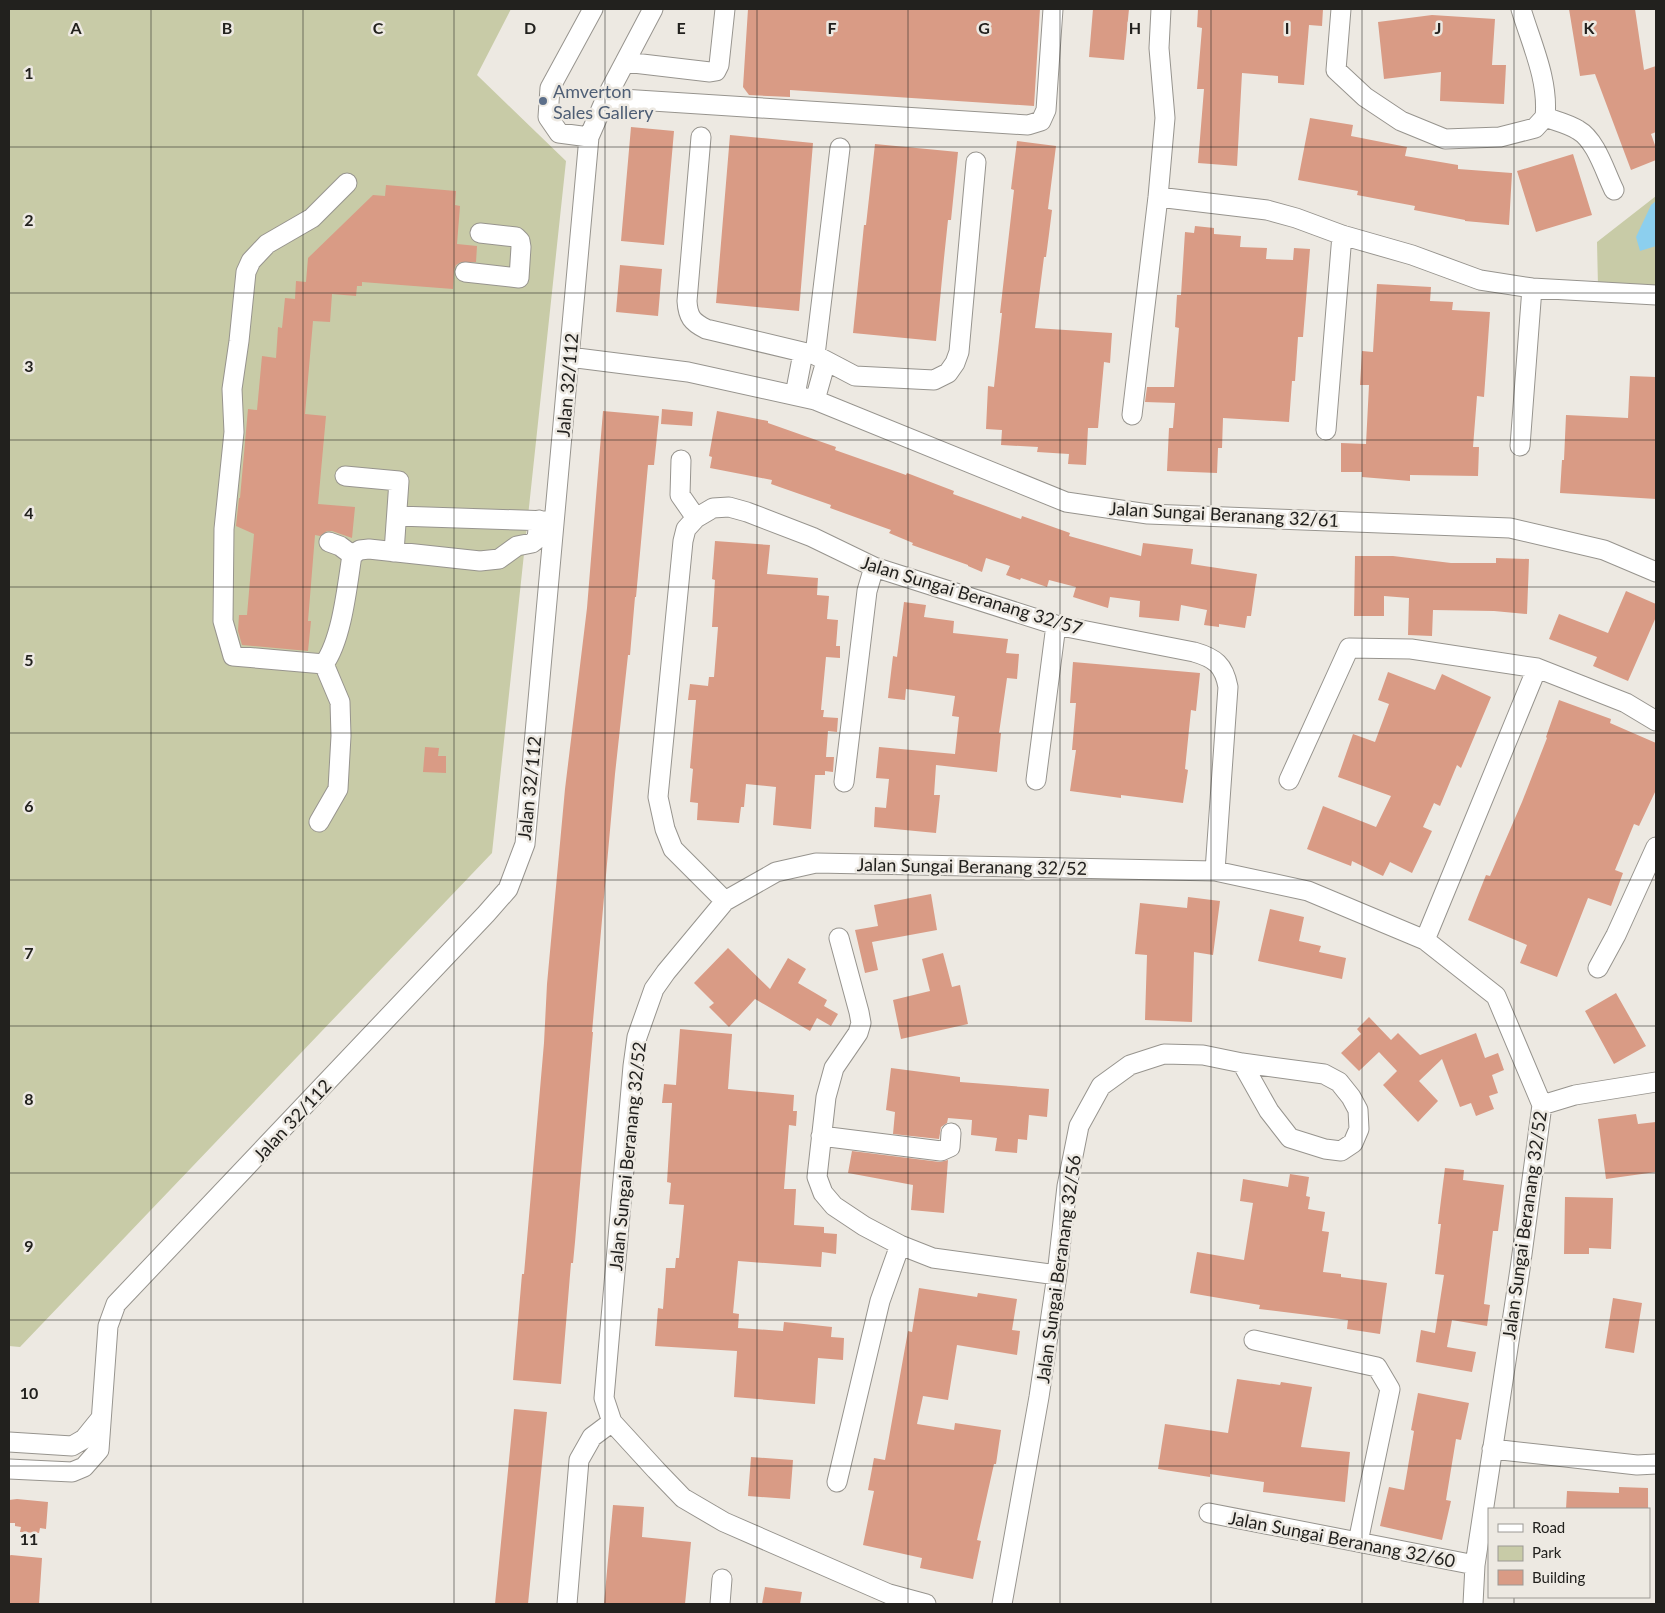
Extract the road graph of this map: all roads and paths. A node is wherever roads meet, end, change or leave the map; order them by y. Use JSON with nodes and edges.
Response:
{"nodes":[{"id":1,"x":593,"y":9,"type":"edge"},
{"id":2,"x":653,"y":9,"type":"edge"},
{"id":3,"x":725,"y":9,"type":"edge"},
{"id":4,"x":1053,"y":9,"type":"edge"},
{"id":5,"x":1161,"y":9,"type":"edge"},
{"id":6,"x":1341,"y":9,"type":"edge"},
{"id":7,"x":1521,"y":9,"type":"edge"},
{"id":8,"x":625,"y":62,"type":"junction"},
{"id":9,"x":606,"y":98,"type":"junction"},
{"id":10,"x":1545,"y":116,"type":"junction"},
{"id":11,"x":589,"y":137,"type":"junction"},
{"id":12,"x":701,"y":137,"type":"dead end"},
{"id":13,"x":840,"y":148,"type":"dead end"},
{"id":14,"x":976,"y":162,"type":"dead end"},
{"id":15,"x":347,"y":183,"type":"dead end"},
{"id":16,"x":1614,"y":190,"type":"dead end"},
{"id":17,"x":1158,"y":197,"type":"junction"},
{"id":18,"x":480,"y":233,"type":"dead end"},
{"id":19,"x":1342,"y":236,"type":"junction"},
{"id":20,"x":465,"y":272,"type":"dead end"},
{"id":21,"x":1532,"y":288,"type":"junction"},
{"id":22,"x":1656,"y":294,"type":"edge"},
{"id":23,"x":569,"y":357,"type":"junction"},
{"id":24,"x":815,"y":357,"type":"junction"},
{"id":25,"x":795,"y":395,"type":"junction"},
{"id":26,"x":815,"y":400,"type":"junction"},
{"id":27,"x":1132,"y":415,"type":"dead end"},
{"id":28,"x":1326,"y":430,"type":"dead end"},
{"id":29,"x":1520,"y":446,"type":"dead end"},
{"id":30,"x":681,"y":460,"type":"dead end"},
{"id":31,"x":345,"y":476,"type":"dead end"},
{"id":32,"x":397,"y":516,"type":"junction"},
{"id":33,"x":696,"y":518,"type":"junction"},
{"id":34,"x":547,"y":521,"type":"junction"},
{"id":35,"x":329,"y":542,"type":"dead end"},
{"id":36,"x":394,"y":552,"type":"junction"},
{"id":37,"x":352,"y":555,"type":"junction"},
{"id":38,"x":874,"y":567,"type":"junction"},
{"id":39,"x":1656,"y":572,"type":"edge"},
{"id":40,"x":1056,"y":625,"type":"junction"},
{"id":41,"x":324,"y":664,"type":"junction"},
{"id":42,"x":1537,"y":668,"type":"junction"},
{"id":43,"x":1656,"y":721,"type":"edge"},
{"id":44,"x":1036,"y":780,"type":"dead end"},
{"id":45,"x":1289,"y":780,"type":"dead end"},
{"id":46,"x":844,"y":782,"type":"dead end"},
{"id":47,"x":320,"y":822,"type":"dead end"},
{"id":48,"x":1656,"y":847,"type":"edge"},
{"id":49,"x":1215,"y":871,"type":"junction"},
{"id":50,"x":725,"y":901,"type":"junction"},
{"id":51,"x":839,"y":938,"type":"dead end"},
{"id":52,"x":1425,"y":940,"type":"junction"},
{"id":53,"x":1598,"y":968,"type":"dead end"},
{"id":54,"x":1242,"y":1063,"type":"junction"},
{"id":55,"x":1656,"y":1082,"type":"edge"},
{"id":56,"x":1542,"y":1105,"type":"junction"},
{"id":57,"x":951,"y":1133,"type":"dead end"},
{"id":58,"x":821,"y":1136,"type":"junction"},
{"id":59,"x":900,"y":1245,"type":"junction"},
{"id":60,"x":1057,"y":1275,"type":"junction"},
{"id":61,"x":1254,"y":1340,"type":"dead end"},
{"id":62,"x":101,"y":1418,"type":"junction"},
{"id":63,"x":612,"y":1422,"type":"junction"},
{"id":64,"x":9,"y":1442,"type":"edge"},
{"id":65,"x":1492,"y":1449,"type":"junction"},
{"id":66,"x":1656,"y":1464,"type":"edge"},
{"id":67,"x":9,"y":1469,"type":"edge"},
{"id":68,"x":837,"y":1482,"type":"dead end"},
{"id":69,"x":1209,"y":1513,"type":"dead end"},
{"id":70,"x":1358,"y":1542,"type":"junction"},
{"id":71,"x":1475,"y":1565,"type":"junction"},
{"id":72,"x":722,"y":1578,"type":"dead end"},
{"id":73,"x":888,"y":1599,"type":"edge"},
{"id":74,"x":567,"y":1604,"type":"edge"},
{"id":75,"x":720,"y":1604,"type":"edge"},
{"id":76,"x":926,"y":1604,"type":"edge"},
{"id":77,"x":988,"y":1604,"type":"edge"},
{"id":78,"x":1000,"y":1604,"type":"edge"},
{"id":79,"x":1473,"y":1604,"type":"edge"}],
"edges":[{"from":1,"to":11,"type":"street"},
{"from":2,"to":8,"type":"street","name":"Jalan 32/112"},
{"from":3,"to":8,"type":"street"},
{"from":4,"to":9,"type":"street"},
{"from":5,"to":17,"type":"street"},
{"from":6,"to":10,"type":"street"},
{"from":7,"to":10,"type":"street"},
{"from":8,"to":9,"type":"street","name":"Jalan 32/112"},
{"from":9,"to":11,"type":"street","name":"Jalan 32/112"},
{"from":10,"to":16,"type":"street"},
{"from":11,"to":23,"type":"street","name":"Jalan 32/112"},
{"from":12,"to":24,"type":"street"},
{"from":13,"to":24,"type":"street"},
{"from":14,"to":24,"type":"street"},
{"from":15,"to":41,"type":"street"},
{"from":17,"to":19,"type":"street"},
{"from":17,"to":27,"type":"street"},
{"from":18,"to":20,"type":"street"},
{"from":19,"to":21,"type":"street"},
{"from":19,"to":28,"type":"street"},
{"from":21,"to":22,"type":"street"},
{"from":21,"to":29,"type":"street"},
{"from":23,"to":25,"type":"street","name":"Jalan Sungai Beranang 32/61"},
{"from":23,"to":34,"type":"street","name":"Jalan 32/112"},
{"from":24,"to":25,"type":"street"},
{"from":24,"to":26,"type":"street"},
{"from":25,"to":26,"type":"street","name":"Jalan Sungai Beranang 32/61"},
{"from":26,"to":39,"type":"street","name":"Jalan Sungai Beranang 32/61"},
{"from":30,"to":33,"type":"street"},
{"from":31,"to":32,"type":"street"},
{"from":32,"to":34,"type":"street"},
{"from":32,"to":36,"type":"street"},
{"from":33,"to":38,"type":"street","name":"Jalan Sungai Beranang 32/57"},
{"from":33,"to":50,"type":"street"},
{"from":34,"to":36,"type":"street"},
{"from":34,"to":62,"type":"street","name":"Jalan 32/112"},
{"from":35,"to":37,"type":"street"},
{"from":36,"to":37,"type":"street"},
{"from":37,"to":41,"type":"street"},
{"from":38,"to":40,"type":"street","name":"Jalan Sungai Beranang 32/57"},
{"from":38,"to":46,"type":"street"},
{"from":40,"to":44,"type":"street"},
{"from":40,"to":49,"type":"street","name":"Jalan Sungai Beranang 32/57"},
{"from":41,"to":47,"type":"street"},
{"from":42,"to":43,"type":"street"},
{"from":42,"to":45,"type":"street"},
{"from":42,"to":52,"type":"street"},
{"from":48,"to":53,"type":"street"},
{"from":49,"to":50,"type":"street","name":"Jalan Sungai Beranang 32/52"},
{"from":49,"to":52,"type":"street","name":"Jalan Sungai Beranang 32/52"},
{"from":50,"to":63,"type":"street","name":"Jalan Sungai Beranang 32/52"},
{"from":51,"to":58,"type":"street"},
{"from":52,"to":56,"type":"street","name":"Jalan Sungai Beranang 32/52"},
{"from":54,"to":54,"type":"street","name":"Jalan Sungai Beranang 32/56"},
{"from":54,"to":60,"type":"street","name":"Jalan Sungai Beranang 32/56"},
{"from":55,"to":56,"type":"street"},
{"from":56,"to":65,"type":"street","name":"Jalan Sungai Beranang 32/52"},
{"from":57,"to":58,"type":"street"},
{"from":58,"to":59,"type":"street"},
{"from":59,"to":60,"type":"street"},
{"from":59,"to":68,"type":"street"},
{"from":60,"to":78,"type":"street","name":"Jalan Sungai Beranang 32/56"},
{"from":61,"to":70,"type":"street"},
{"from":62,"to":64,"type":"street"},
{"from":62,"to":67,"type":"street","name":"Jalan 32/112"},
{"from":63,"to":73,"type":"street","name":"Jalan Sungai Beranang 32/52"},
{"from":63,"to":74,"type":"street"},
{"from":65,"to":66,"type":"street"},
{"from":65,"to":71,"type":"street","name":"Jalan Sungai Beranang 32/52"},
{"from":69,"to":70,"type":"street","name":"Jalan Sungai Beranang 32/60"},
{"from":70,"to":71,"type":"street","name":"Jalan Sungai Beranang 32/60"},
{"from":71,"to":79,"type":"street","name":"Jalan Sungai Beranang 32/52"},
{"from":72,"to":75,"type":"street"},
{"from":73,"to":76,"type":"street","name":"Jalan Sungai Beranang 32/52"},
{"from":77,"to":78,"type":"street"}]}
